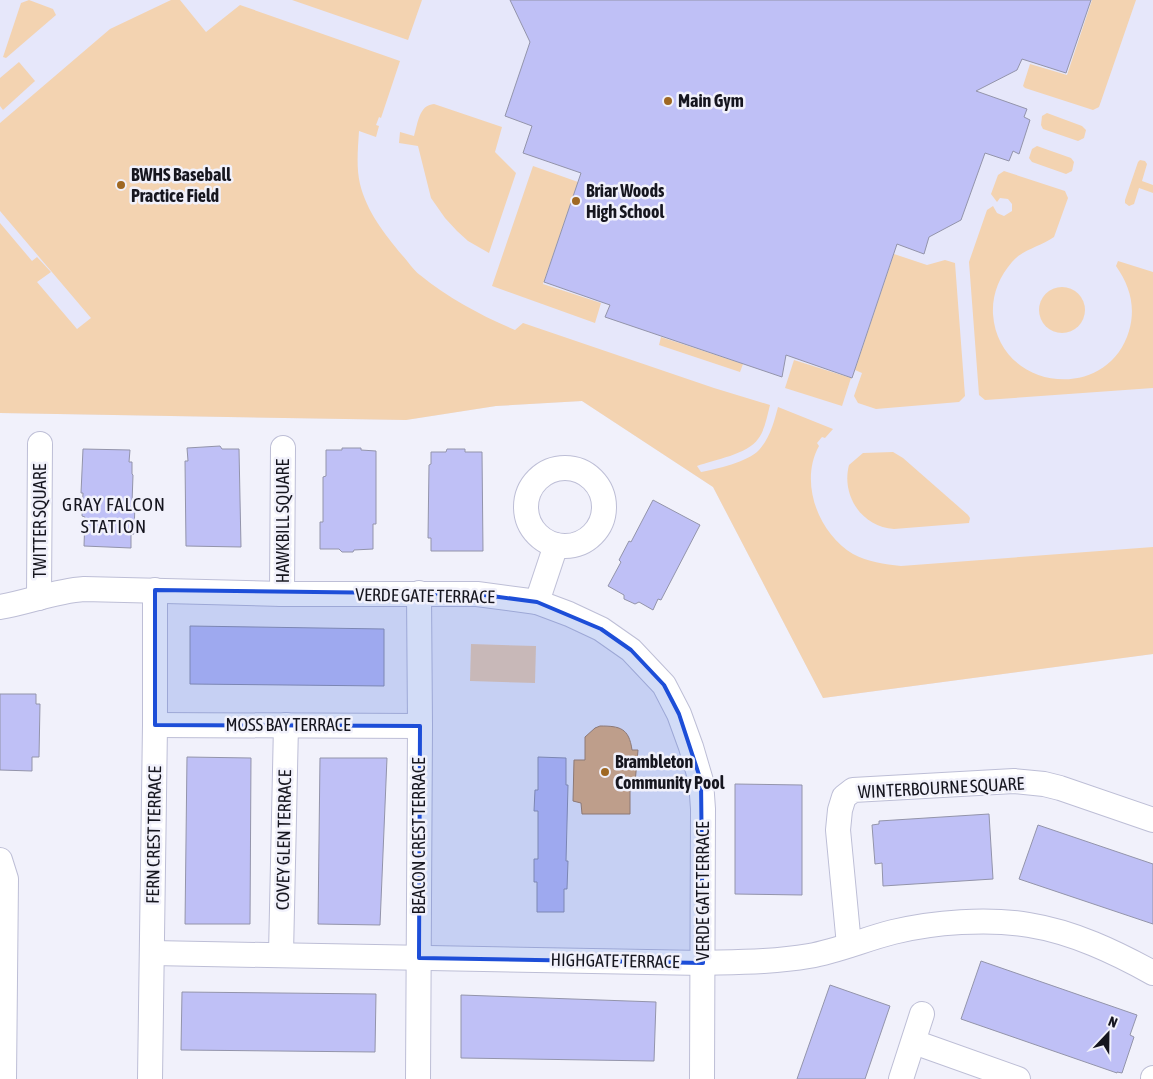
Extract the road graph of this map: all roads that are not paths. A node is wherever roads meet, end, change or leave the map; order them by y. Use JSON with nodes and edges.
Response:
{"nodes":[{"id":1,"x":40,"y":444,"type":"dead end"},
{"id":2,"x":283,"y":448,"type":"dead end"},
{"id":3,"x":556,"y":545,"type":"dead end"},
{"id":4,"x":155,"y":590,"type":"junction"},
{"id":5,"x":419,"y":593,"type":"junction"},
{"id":6,"x":282,"y":594,"type":"junction"},
{"id":7,"x":40,"y":598,"type":"junction"},
{"id":8,"x":537,"y":602,"type":"junction"},
{"id":9,"x":0,"y":607,"type":"edge"},
{"id":10,"x":155,"y":725,"type":"junction"},
{"id":11,"x":286,"y":725,"type":"junction"},
{"id":12,"x":420,"y":726,"type":"junction"},
{"id":13,"x":1153,"y":820,"type":"edge"},
{"id":14,"x":0,"y":860,"type":"edge"},
{"id":15,"x":849,"y":945,"type":"junction"},
{"id":16,"x":152,"y":953,"type":"junction"},
{"id":17,"x":282,"y":954,"type":"junction"},
{"id":18,"x":419,"y":958,"type":"junction"},
{"id":19,"x":703,"y":963,"type":"junction"},
{"id":20,"x":1153,"y":973,"type":"edge"},
{"id":21,"x":922,"y":1014,"type":"dead end"},
{"id":22,"x":914,"y":1042,"type":"junction"},
{"id":23,"x":4,"y":1079,"type":"edge"},
{"id":24,"x":150,"y":1079,"type":"edge"},
{"id":25,"x":418,"y":1079,"type":"edge"},
{"id":26,"x":702,"y":1079,"type":"edge"},
{"id":27,"x":901,"y":1079,"type":"edge"},
{"id":28,"x":1018,"y":1079,"type":"edge"}],
"edges":[{"from":1,"to":7,"type":"street","name":"TWITTER SQUARE"},
{"from":2,"to":6,"type":"street","name":"HAWKBILL SQUARE"},
{"from":3,"to":8,"type":"street"},
{"from":4,"to":6,"type":"street","name":"VERDE GATE TERRACE"},
{"from":4,"to":7,"type":"street","name":"VERDE GATE TERRACE"},
{"from":4,"to":10,"type":"street","name":"FERN CREST TERRACE"},
{"from":5,"to":6,"type":"street","name":"VERDE GATE TERRACE"},
{"from":5,"to":8,"type":"street","name":"VERDE GATE TERRACE"},
{"from":5,"to":12,"type":"street","name":"BEACON CREST TERRACE"},
{"from":7,"to":9,"type":"street","name":"VERDE GATE TERRACE"},
{"from":8,"to":19,"type":"street","name":"VERDE GATE TERRACE"},
{"from":10,"to":11,"type":"street","name":"MOSS BAY TERRACE"},
{"from":10,"to":16,"type":"street","name":"FERN CREST TERRACE"},
{"from":11,"to":12,"type":"street","name":"MOSS BAY TERRACE"},
{"from":11,"to":17,"type":"street","name":"COVEY GLEN TERRACE"},
{"from":12,"to":18,"type":"street","name":"BEACON CREST TERRACE"},
{"from":13,"to":15,"type":"street","name":"WINTERBOURNE SQUARE"},
{"from":14,"to":23,"type":"street"},
{"from":15,"to":19,"type":"street","name":"HIGHGATE TERRACE"},
{"from":15,"to":20,"type":"street","name":"HIGHGATE TERRACE"},
{"from":16,"to":17,"type":"street","name":"HIGHGATE TERRACE"},
{"from":16,"to":24,"type":"street","name":"FERN CREST TERRACE"},
{"from":17,"to":18,"type":"street","name":"HIGHGATE TERRACE"},
{"from":18,"to":19,"type":"street","name":"HIGHGATE TERRACE"},
{"from":18,"to":25,"type":"street","name":"BEACON CREST TERRACE"},
{"from":19,"to":26,"type":"street","name":"VERDE GATE TERRACE"},
{"from":21,"to":22,"type":"street"},
{"from":22,"to":27,"type":"street"},
{"from":22,"to":28,"type":"street"}]}
